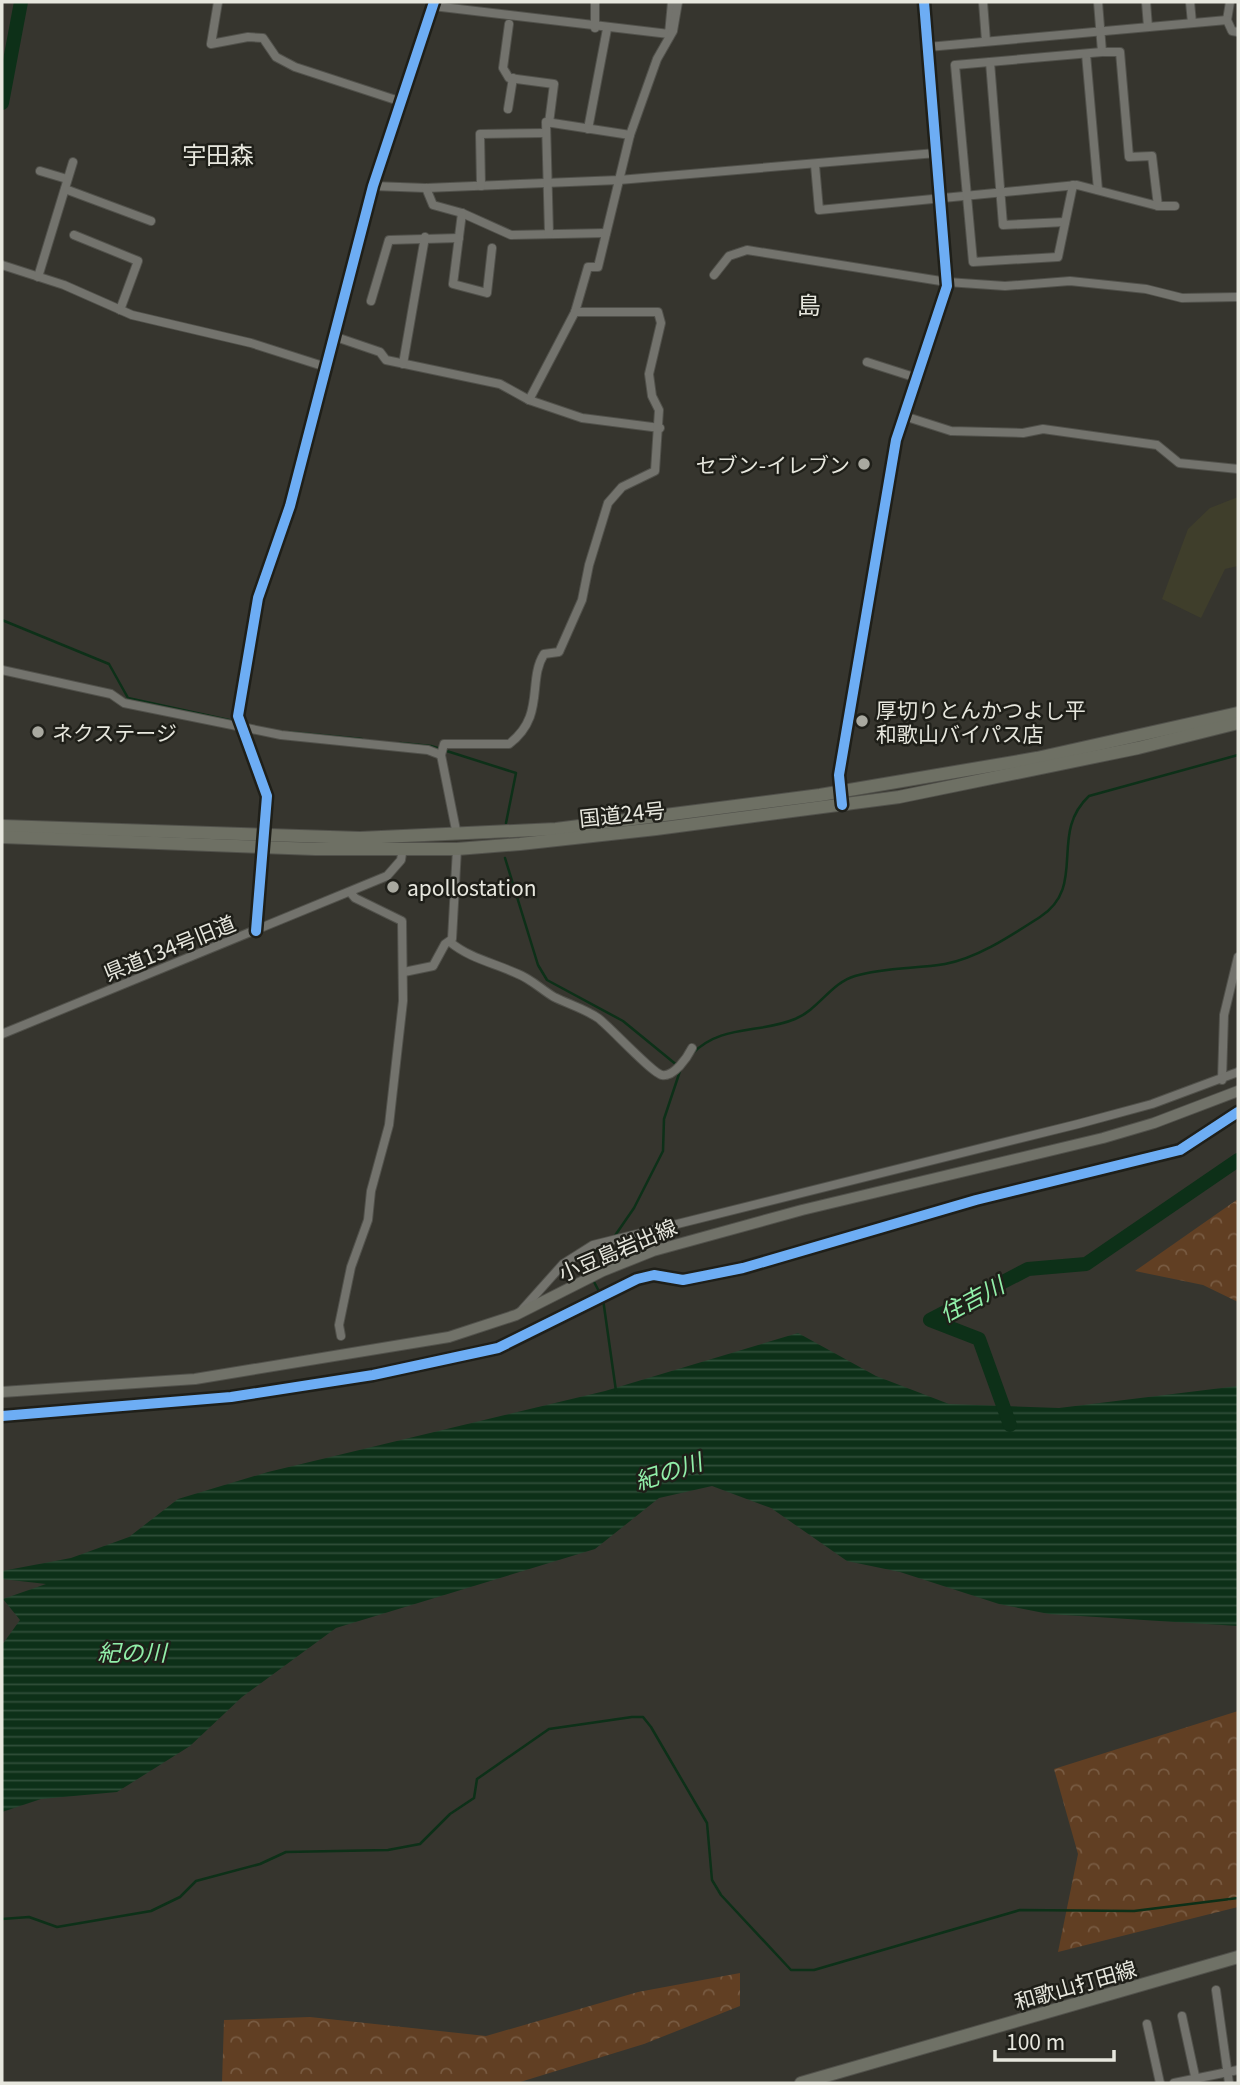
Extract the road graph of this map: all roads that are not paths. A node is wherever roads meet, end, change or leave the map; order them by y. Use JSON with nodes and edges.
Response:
{"nodes":[{"id":1,"x":218,"y":2,"type":"edge"},
{"id":2,"x":595,"y":2,"type":"edge"},
{"id":3,"x":672,"y":2,"type":"edge"},
{"id":4,"x":678,"y":2,"type":"edge"},
{"id":5,"x":924,"y":2,"type":"edge"},
{"id":6,"x":983,"y":2,"type":"edge"},
{"id":7,"x":1098,"y":2,"type":"edge"},
{"id":8,"x":1146,"y":2,"type":"edge"},
{"id":9,"x":1190,"y":2,"type":"edge"},
{"id":10,"x":1230,"y":2,"type":"edge"},
{"id":11,"x":433,"y":4,"type":"edge"},
{"id":12,"x":1227,"y":20,"type":"junction"},
{"id":13,"x":1192,"y":23,"type":"junction"},
{"id":14,"x":509,"y":24,"type":"dead end"},
{"id":15,"x":1148,"y":27,"type":"junction"},
{"id":16,"x":595,"y":28,"type":"junction"},
{"id":17,"x":607,"y":29,"type":"junction"},
{"id":18,"x":1100,"y":31,"type":"junction"},
{"id":19,"x":1238,"y":32,"type":"edge"},
{"id":20,"x":669,"y":34,"type":"junction"},
{"id":21,"x":986,"y":41,"type":"junction"},
{"id":22,"x":928,"y":47,"type":"junction"},
{"id":23,"x":1102,"y":52,"type":"junction"},
{"id":24,"x":1086,"y":54,"type":"junction"},
{"id":25,"x":990,"y":62,"type":"junction"},
{"id":26,"x":513,"y":78,"type":"junction"},
{"id":27,"x":402,"y":102,"type":"junction"},
{"id":28,"x":508,"y":108,"type":"dead end"},
{"id":29,"x":549,"y":123,"type":"junction"},
{"id":30,"x":588,"y":129,"type":"junction"},
{"id":31,"x":546,"y":133,"type":"junction"},
{"id":32,"x":630,"y":135,"type":"junction"},
{"id":33,"x":936,"y":153,"type":"junction"},
{"id":34,"x":73,"y":162,"type":"dead end"},
{"id":35,"x":815,"y":165,"type":"junction"},
{"id":36,"x":40,"y":171,"type":"dead end"},
{"id":37,"x":619,"y":180,"type":"junction"},
{"id":38,"x":548,"y":181,"type":"junction"},
{"id":39,"x":66,"y":184,"type":"junction"},
{"id":40,"x":1073,"y":185,"type":"junction"},
{"id":41,"x":373,"y":186,"type":"junction"},
{"id":42,"x":481,"y":186,"type":"junction"},
{"id":43,"x":426,"y":188,"type":"junction"},
{"id":44,"x":1098,"y":190,"type":"junction"},
{"id":45,"x":1001,"y":191,"type":"junction"},
{"id":46,"x":967,"y":194,"type":"junction"},
{"id":47,"x":940,"y":197,"type":"junction"},
{"id":48,"x":1158,"y":206,"type":"junction"},
{"id":49,"x":1175,"y":206,"type":"dead end"},
{"id":50,"x":462,"y":213,"type":"junction"},
{"id":51,"x":151,"y":221,"type":"dead end"},
{"id":52,"x":1065,"y":222,"type":"junction"},
{"id":53,"x":606,"y":233,"type":"junction"},
{"id":54,"x":550,"y":234,"type":"junction"},
{"id":55,"x":74,"y":235,"type":"dead end"},
{"id":56,"x":425,"y":237,"type":"junction"},
{"id":57,"x":459,"y":238,"type":"junction"},
{"id":58,"x":492,"y":248,"type":"dead end"},
{"id":59,"x":2,"y":265,"type":"edge"},
{"id":60,"x":714,"y":275,"type":"dead end"},
{"id":61,"x":38,"y":277,"type":"junction"},
{"id":62,"x":947,"y":282,"type":"junction"},
{"id":63,"x":1238,"y":297,"type":"edge"},
{"id":64,"x":371,"y":301,"type":"dead end"},
{"id":65,"x":120,"y":310,"type":"junction"},
{"id":66,"x":575,"y":312,"type":"junction"},
{"id":67,"x":336,"y":337,"type":"junction"},
{"id":68,"x":867,"y":362,"type":"dead end"},
{"id":69,"x":403,"y":364,"type":"junction"},
{"id":70,"x":326,"y":367,"type":"junction"},
{"id":71,"x":917,"y":378,"type":"junction"},
{"id":72,"x":529,"y":400,"type":"junction"},
{"id":73,"x":904,"y":416,"type":"junction"},
{"id":74,"x":660,"y":429,"type":"junction"},
{"id":75,"x":1238,"y":469,"type":"edge"},
{"id":76,"x":2,"y":670,"type":"edge"},
{"id":77,"x":1238,"y":713,"type":"edge"},
{"id":78,"x":1238,"y":723,"type":"edge"},
{"id":79,"x":240,"y":726,"type":"junction"},
{"id":80,"x":442,"y":755,"type":"junction"},
{"id":81,"x":840,"y":791,"type":"junction"},
{"id":82,"x":842,"y":805,"type":"junction"},
{"id":83,"x":2,"y":826,"type":"edge"},
{"id":84,"x":2,"y":837,"type":"edge"},
{"id":85,"x":262,"y":841,"type":"junction"},
{"id":86,"x":457,"y":842,"type":"junction"},
{"id":87,"x":403,"y":843,"type":"junction"},
{"id":88,"x":350,"y":892,"type":"junction"},
{"id":89,"x":256,"y":931,"type":"junction"},
{"id":90,"x":450,"y":942,"type":"junction"},
{"id":91,"x":1238,"y":957,"type":"edge"},
{"id":92,"x":404,"y":972,"type":"junction"},
{"id":93,"x":2,"y":1034,"type":"edge"},
{"id":94,"x":692,"y":1048,"type":"dead end"},
{"id":95,"x":1238,"y":1072,"type":"edge"},
{"id":96,"x":1222,"y":1080,"type":"junction"},
{"id":97,"x":1238,"y":1091,"type":"edge"},
{"id":98,"x":516,"y":1315,"type":"junction"},
{"id":99,"x":341,"y":1336,"type":"dead end"},
{"id":100,"x":2,"y":1392,"type":"edge"},
{"id":101,"x":1238,"y":1957,"type":"edge"},
{"id":102,"x":1216,"y":1990,"type":"dead end"},
{"id":103,"x":1182,"y":2016,"type":"dead end"},
{"id":104,"x":1147,"y":2024,"type":"dead end"},
{"id":105,"x":1238,"y":2070,"type":"edge"},
{"id":106,"x":1227,"y":2073,"type":"junction"},
{"id":107,"x":1195,"y":2077,"type":"junction"},
{"id":108,"x":801,"y":2083,"type":"edge"},
{"id":109,"x":1160,"y":2083,"type":"edge"},
{"id":110,"x":1174,"y":2083,"type":"edge"},
{"id":111,"x":1229,"y":2083,"type":"edge"}],
"edges":[{"from":1,"to":27,"type":"street"},
{"from":2,"to":16,"type":"street"},
{"from":3,"to":20,"type":"street"},
{"from":4,"to":20,"type":"street"},
{"from":5,"to":22,"type":"street"},
{"from":6,"to":21,"type":"street"},
{"from":7,"to":18,"type":"street"},
{"from":8,"to":15,"type":"street"},
{"from":9,"to":13,"type":"street"},
{"from":10,"to":12,"type":"street"},
{"from":11,"to":16,"type":"street"},
{"from":11,"to":27,"type":"street"},
{"from":12,"to":13,"type":"street"},
{"from":12,"to":19,"type":"street"},
{"from":13,"to":15,"type":"street"},
{"from":14,"to":26,"type":"street"},
{"from":15,"to":18,"type":"street"},
{"from":16,"to":17,"type":"street"},
{"from":17,"to":20,"type":"street"},
{"from":17,"to":30,"type":"street"},
{"from":18,"to":21,"type":"street"},
{"from":18,"to":23,"type":"street"},
{"from":20,"to":32,"type":"street"},
{"from":21,"to":22,"type":"street"},
{"from":22,"to":33,"type":"street"},
{"from":23,"to":24,"type":"street"},
{"from":23,"to":48,"type":"street"},
{"from":24,"to":25,"type":"street"},
{"from":24,"to":44,"type":"street"},
{"from":25,"to":45,"type":"street"},
{"from":25,"to":46,"type":"street"},
{"from":26,"to":28,"type":"street"},
{"from":26,"to":29,"type":"street"},
{"from":27,"to":41,"type":"street"},
{"from":29,"to":30,"type":"street"},
{"from":29,"to":31,"type":"street"},
{"from":30,"to":32,"type":"street"},
{"from":31,"to":38,"type":"street"},
{"from":31,"to":42,"type":"street"},
{"from":32,"to":37,"type":"street"},
{"from":33,"to":35,"type":"street"},
{"from":33,"to":47,"type":"street"},
{"from":34,"to":39,"type":"street"},
{"from":35,"to":37,"type":"street"},
{"from":35,"to":47,"type":"street"},
{"from":36,"to":39,"type":"street"},
{"from":37,"to":38,"type":"street"},
{"from":37,"to":53,"type":"street"},
{"from":38,"to":42,"type":"street"},
{"from":38,"to":54,"type":"street"},
{"from":39,"to":51,"type":"street"},
{"from":39,"to":61,"type":"street"},
{"from":40,"to":44,"type":"street"},
{"from":40,"to":45,"type":"street"},
{"from":40,"to":52,"type":"street"},
{"from":41,"to":43,"type":"street"},
{"from":41,"to":67,"type":"street"},
{"from":42,"to":43,"type":"street"},
{"from":43,"to":50,"type":"street"},
{"from":44,"to":48,"type":"street"},
{"from":45,"to":46,"type":"street"},
{"from":45,"to":52,"type":"street"},
{"from":46,"to":47,"type":"street"},
{"from":46,"to":52,"type":"street"},
{"from":47,"to":62,"type":"street"},
{"from":48,"to":49,"type":"street"},
{"from":50,"to":54,"type":"street"},
{"from":50,"to":57,"type":"street"},
{"from":53,"to":54,"type":"street"},
{"from":53,"to":66,"type":"street"},
{"from":55,"to":65,"type":"street"},
{"from":56,"to":57,"type":"street"},
{"from":56,"to":64,"type":"street"},
{"from":56,"to":69,"type":"street"},
{"from":57,"to":58,"type":"street"},
{"from":59,"to":61,"type":"street"},
{"from":60,"to":62,"type":"street"},
{"from":61,"to":65,"type":"street"},
{"from":62,"to":63,"type":"street"},
{"from":62,"to":71,"type":"street"},
{"from":65,"to":70,"type":"street"},
{"from":66,"to":72,"type":"street"},
{"from":66,"to":74,"type":"street"},
{"from":67,"to":69,"type":"street"},
{"from":67,"to":70,"type":"street"},
{"from":68,"to":71,"type":"street"},
{"from":69,"to":72,"type":"street"},
{"from":70,"to":79,"type":"street"},
{"from":71,"to":73,"type":"street"},
{"from":72,"to":74,"type":"street"},
{"from":73,"to":75,"type":"street"},
{"from":73,"to":81,"type":"street"},
{"from":74,"to":80,"type":"street"},
{"from":76,"to":79,"type":"street"},
{"from":77,"to":81,"type":"highway","name":"国道24号"},
{"from":78,"to":82,"type":"highway","name":"国道24号"},
{"from":79,"to":80,"type":"street"},
{"from":79,"to":85,"type":"street"},
{"from":80,"to":86,"type":"street"},
{"from":81,"to":82,"type":"street"},
{"from":81,"to":86,"type":"highway","name":"国道24号"},
{"from":82,"to":86,"type":"highway","name":"国道24号"},
{"from":83,"to":85,"type":"highway","name":"国道24号"},
{"from":84,"to":85,"type":"highway","name":"国道24号"},
{"from":85,"to":87,"type":"highway","name":"国道24号"},
{"from":85,"to":89,"type":"street"},
{"from":86,"to":87,"type":"highway","name":"国道24号"},
{"from":86,"to":90,"type":"street"},
{"from":87,"to":88,"type":"street","name":"県道134号旧道"},
{"from":88,"to":89,"type":"street","name":"県道134号旧道"},
{"from":88,"to":92,"type":"street"},
{"from":89,"to":93,"type":"street","name":"県道134号旧道"},
{"from":90,"to":92,"type":"street"},
{"from":90,"to":94,"type":"street"},
{"from":91,"to":96,"type":"street"},
{"from":92,"to":99,"type":"street"},
{"from":95,"to":96,"type":"street"},
{"from":96,"to":98,"type":"street"},
{"from":97,"to":98,"type":"main road","name":"小豆島岩出線"},
{"from":98,"to":100,"type":"main road","name":"小豆島岩出線"},
{"from":101,"to":108,"type":"main road","name":"和歌山打田線"},
{"from":102,"to":106,"type":"street"},
{"from":103,"to":107,"type":"street"},
{"from":104,"to":109,"type":"street"},
{"from":105,"to":106,"type":"street"},
{"from":106,"to":107,"type":"street"},
{"from":106,"to":111,"type":"street"},
{"from":107,"to":110,"type":"street"}]}
